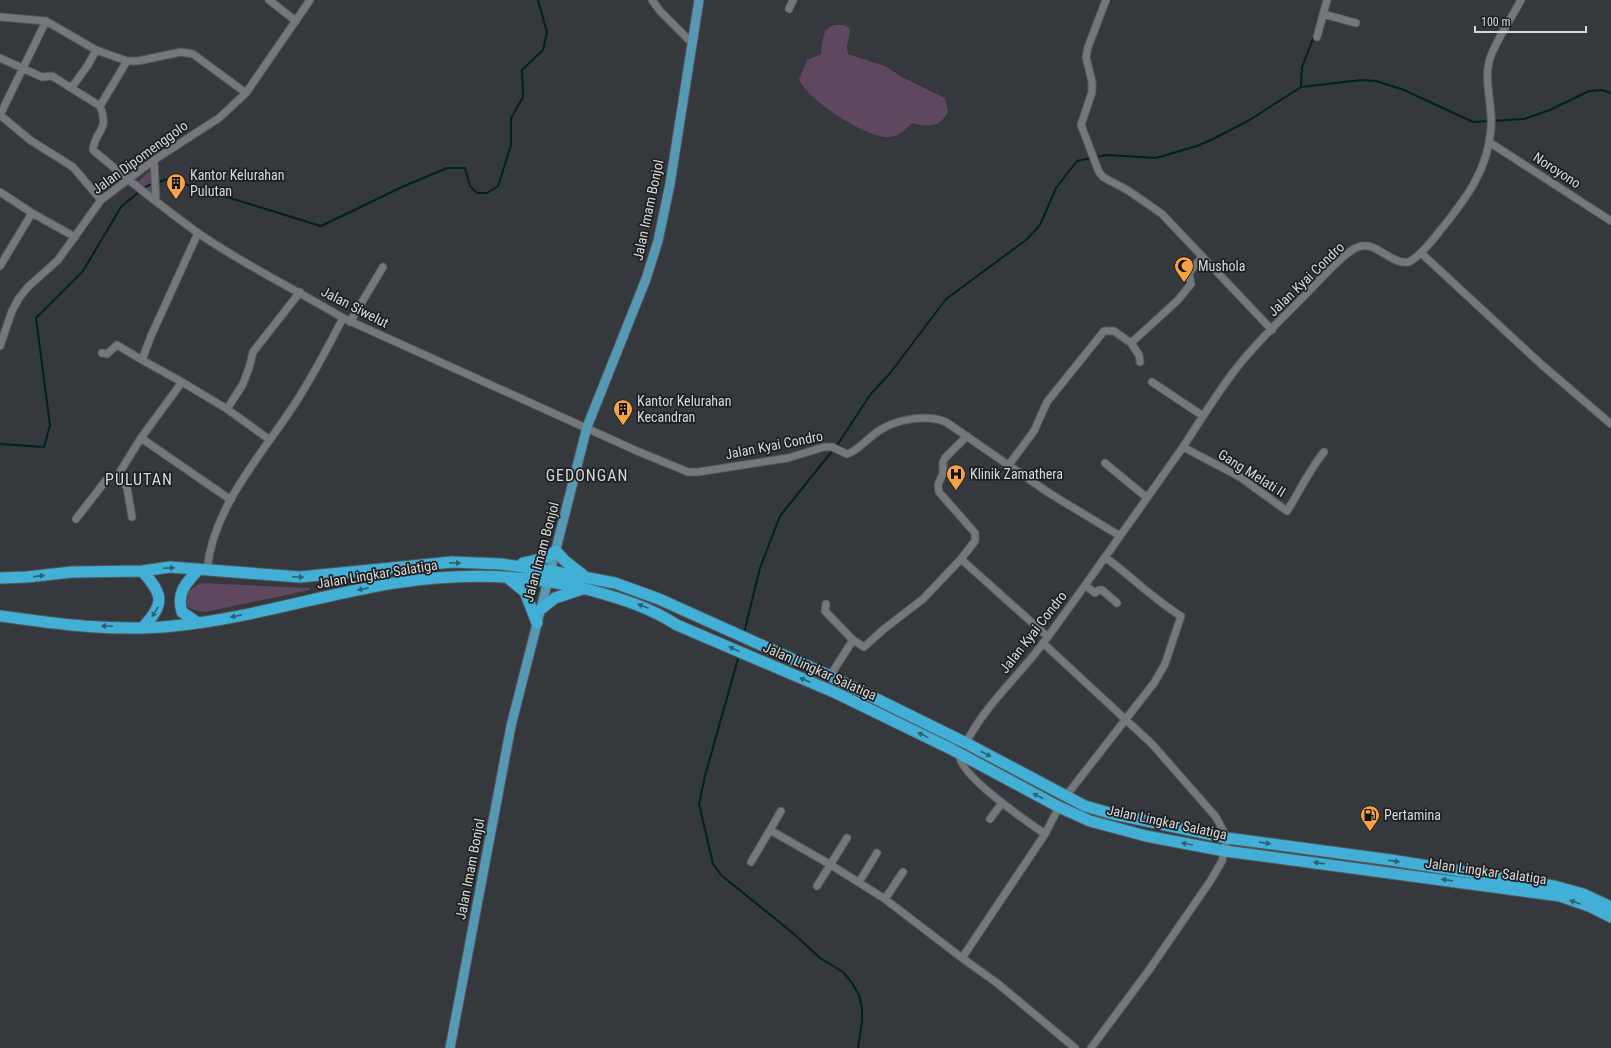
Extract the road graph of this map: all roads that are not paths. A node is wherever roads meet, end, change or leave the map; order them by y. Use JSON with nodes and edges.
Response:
{"nodes":[{"id":1,"x":269,"y":0,"type":"edge"},
{"id":2,"x":310,"y":0,"type":"edge"},
{"id":3,"x":652,"y":0,"type":"edge"},
{"id":4,"x":699,"y":0,"type":"edge"},
{"id":5,"x":793,"y":0,"type":"edge"},
{"id":6,"x":1106,"y":0,"type":"edge"},
{"id":7,"x":1327,"y":0,"type":"edge"},
{"id":8,"x":1522,"y":0,"type":"edge"},
{"id":9,"x":789,"y":10,"type":"dead end"},
{"id":10,"x":1323,"y":14,"type":"junction"},
{"id":11,"x":0,"y":16,"type":"edge"},
{"id":12,"x":46,"y":21,"type":"junction"},
{"id":13,"x":296,"y":22,"type":"junction"},
{"id":14,"x":1356,"y":23,"type":"dead end"},
{"id":15,"x":1317,"y":37,"type":"dead end"},
{"id":16,"x":692,"y":43,"type":"junction"},
{"id":17,"x":96,"y":50,"type":"junction"},
{"id":18,"x":0,"y":58,"type":"edge"},
{"id":19,"x":127,"y":61,"type":"junction"},
{"id":20,"x":24,"y":69,"type":"junction"},
{"id":21,"x":72,"y":87,"type":"junction"},
{"id":22,"x":246,"y":93,"type":"junction"},
{"id":23,"x":100,"y":106,"type":"junction"},
{"id":24,"x":0,"y":115,"type":"edge"},
{"id":25,"x":1489,"y":142,"type":"junction"},
{"id":26,"x":154,"y":160,"type":"junction"},
{"id":27,"x":128,"y":180,"type":"junction"},
{"id":28,"x":0,"y":192,"type":"edge"},
{"id":29,"x":100,"y":200,"type":"junction"},
{"id":30,"x":156,"y":201,"type":"junction"},
{"id":31,"x":32,"y":213,"type":"junction"},
{"id":32,"x":1611,"y":221,"type":"edge"},
{"id":33,"x":198,"y":233,"type":"junction"},
{"id":34,"x":75,"y":237,"type":"junction"},
{"id":35,"x":1421,"y":253,"type":"junction"},
{"id":36,"x":1202,"y":257,"type":"junction"},
{"id":37,"x":0,"y":266,"type":"edge"},
{"id":38,"x":383,"y":267,"type":"dead end"},
{"id":39,"x":300,"y":292,"type":"junction"},
{"id":40,"x":346,"y":320,"type":"junction"},
{"id":41,"x":0,"y":323,"type":"edge"},
{"id":42,"x":7,"y":327,"type":"junction"},
{"id":43,"x":1272,"y":330,"type":"junction"},
{"id":44,"x":1131,"y":343,"type":"junction"},
{"id":45,"x":0,"y":346,"type":"edge"},
{"id":46,"x":102,"y":353,"type":"dead end"},
{"id":47,"x":142,"y":360,"type":"junction"},
{"id":48,"x":1140,"y":362,"type":"dead end"},
{"id":49,"x":182,"y":382,"type":"junction"},
{"id":50,"x":1152,"y":382,"type":"dead end"},
{"id":51,"x":227,"y":409,"type":"junction"},
{"id":52,"x":1203,"y":416,"type":"junction"},
{"id":53,"x":1611,"y":424,"type":"edge"},
{"id":54,"x":587,"y":428,"type":"junction"},
{"id":55,"x":967,"y":436,"type":"junction"},
{"id":56,"x":141,"y":438,"type":"junction"},
{"id":57,"x":270,"y":440,"type":"junction"},
{"id":58,"x":1182,"y":447,"type":"junction"},
{"id":59,"x":1324,"y":452,"type":"dead end"},
{"id":60,"x":1105,"y":462,"type":"dead end"},
{"id":61,"x":1008,"y":466,"type":"junction"},
{"id":62,"x":118,"y":475,"type":"junction"},
{"id":63,"x":1146,"y":497,"type":"junction"},
{"id":64,"x":231,"y":500,"type":"junction"},
{"id":65,"x":132,"y":517,"type":"dead end"},
{"id":66,"x":76,"y":519,"type":"dead end"},
{"id":67,"x":1120,"y":536,"type":"junction"},
{"id":68,"x":556,"y":551,"type":"junction"},
{"id":69,"x":1105,"y":557,"type":"junction"},
{"id":70,"x":961,"y":559,"type":"junction"},
{"id":71,"x":501,"y":564,"type":"junction"},
{"id":72,"x":202,"y":570,"type":"junction"},
{"id":73,"x":142,"y":571,"type":"junction"},
{"id":74,"x":549,"y":576,"type":"junction"},
{"id":75,"x":0,"y":578,"type":"edge"},
{"id":76,"x":508,"y":578,"type":"junction"},
{"id":77,"x":585,"y":584,"type":"junction"},
{"id":78,"x":1085,"y":585,"type":"junction"},
{"id":79,"x":1117,"y":603,"type":"dead end"},
{"id":80,"x":826,"y":604,"type":"dead end"},
{"id":81,"x":541,"y":609,"type":"junction"},
{"id":82,"x":0,"y":616,"type":"edge"},
{"id":83,"x":198,"y":623,"type":"junction"},
{"id":84,"x":537,"y":623,"type":"junction"},
{"id":85,"x":142,"y":628,"type":"junction"},
{"id":86,"x":1048,"y":637,"type":"junction"},
{"id":87,"x":853,"y":640,"type":"junction"},
{"id":88,"x":1043,"y":643,"type":"junction"},
{"id":89,"x":830,"y":676,"type":"junction"},
{"id":90,"x":1126,"y":720,"type":"junction"},
{"id":91,"x":966,"y":743,"type":"junction"},
{"id":92,"x":960,"y":754,"type":"junction"},
{"id":93,"x":1066,"y":796,"type":"junction"},
{"id":94,"x":1002,"y":803,"type":"junction"},
{"id":95,"x":1059,"y":807,"type":"junction"},
{"id":96,"x":781,"y":811,"type":"dead end"},
{"id":97,"x":990,"y":819,"type":"dead end"},
{"id":98,"x":770,"y":830,"type":"junction"},
{"id":99,"x":1044,"y":834,"type":"junction"},
{"id":100,"x":847,"y":838,"type":"dead end"},
{"id":101,"x":1227,"y":838,"type":"junction"},
{"id":102,"x":1226,"y":850,"type":"junction"},
{"id":103,"x":877,"y":853,"type":"dead end"},
{"id":104,"x":752,"y":862,"type":"dead end"},
{"id":105,"x":831,"y":865,"type":"junction"},
{"id":106,"x":904,"y":872,"type":"dead end"},
{"id":107,"x":859,"y":882,"type":"junction"},
{"id":108,"x":817,"y":886,"type":"dead end"},
{"id":109,"x":885,"y":899,"type":"junction"},
{"id":110,"x":1611,"y":907,"type":"edge"},
{"id":111,"x":1611,"y":917,"type":"edge"},
{"id":112,"x":962,"y":958,"type":"junction"},
{"id":113,"x":450,"y":1048,"type":"edge"},
{"id":114,"x":1076,"y":1048,"type":"edge"},
{"id":115,"x":1091,"y":1048,"type":"edge"}],
"edges":[{"from":1,"to":13,"type":"street"},
{"from":2,"to":13,"type":"street","name":"Jalan Dipomenggolo"},
{"from":3,"to":16,"type":"street"},
{"from":4,"to":16,"type":"main road","name":"Jalan Imam Bonjol"},
{"from":5,"to":9,"type":"street"},
{"from":6,"to":36,"type":"street"},
{"from":7,"to":10,"type":"street"},
{"from":8,"to":25,"type":"street","name":"Jalan Kyai Condro"},
{"from":10,"to":14,"type":"street"},
{"from":10,"to":15,"type":"street"},
{"from":11,"to":12,"type":"street"},
{"from":12,"to":17,"type":"street"},
{"from":12,"to":20,"type":"street"},
{"from":13,"to":22,"type":"street","name":"Jalan Dipomenggolo"},
{"from":16,"to":54,"type":"main road","name":"Jalan Imam Bonjol"},
{"from":17,"to":19,"type":"street"},
{"from":17,"to":21,"type":"street"},
{"from":18,"to":20,"type":"street"},
{"from":19,"to":22,"type":"street"},
{"from":19,"to":23,"type":"street"},
{"from":20,"to":21,"type":"street"},
{"from":20,"to":24,"type":"street"},
{"from":21,"to":23,"type":"street"},
{"from":22,"to":26,"type":"street","name":"Jalan Dipomenggolo"},
{"from":23,"to":27,"type":"street","name":"Jalan Siwelut"},
{"from":24,"to":29,"type":"street"},
{"from":25,"to":32,"type":"street","name":"Noroyono"},
{"from":25,"to":35,"type":"street","name":"Jalan Kyai Condro"},
{"from":26,"to":27,"type":"street","name":"Jalan Dipomenggolo"},
{"from":26,"to":30,"type":"street"},
{"from":27,"to":29,"type":"street","name":"Jalan Dipomenggolo"},
{"from":27,"to":30,"type":"street","name":"Jalan Siwelut"},
{"from":28,"to":31,"type":"street"},
{"from":29,"to":34,"type":"street","name":"Jalan Dipomenggolo"},
{"from":30,"to":33,"type":"street","name":"Jalan Siwelut"},
{"from":31,"to":34,"type":"street"},
{"from":31,"to":37,"type":"street"},
{"from":33,"to":39,"type":"street","name":"Jalan Siwelut"},
{"from":33,"to":47,"type":"street"},
{"from":34,"to":42,"type":"street","name":"Jalan Dipomenggolo"},
{"from":35,"to":43,"type":"street","name":"Jalan Kyai Condro"},
{"from":35,"to":53,"type":"street"},
{"from":36,"to":43,"type":"street"},
{"from":36,"to":44,"type":"street"},
{"from":38,"to":40,"type":"street"},
{"from":39,"to":40,"type":"street","name":"Jalan Siwelut"},
{"from":39,"to":51,"type":"street"},
{"from":40,"to":54,"type":"street","name":"Jalan Siwelut"},
{"from":40,"to":57,"type":"street"},
{"from":41,"to":42,"type":"street"},
{"from":42,"to":45,"type":"street","name":"Jalan Dipomenggolo"},
{"from":43,"to":52,"type":"street","name":"Jalan Kyai Condro"},
{"from":44,"to":48,"type":"street"},
{"from":44,"to":61,"type":"street"},
{"from":46,"to":47,"type":"street"},
{"from":47,"to":49,"type":"street"},
{"from":49,"to":51,"type":"street"},
{"from":49,"to":56,"type":"street"},
{"from":50,"to":52,"type":"street"},
{"from":51,"to":57,"type":"street"},
{"from":52,"to":58,"type":"street","name":"Jalan Kyai Condro"},
{"from":54,"to":55,"type":"street","name":"Jalan Kyai Condro"},
{"from":54,"to":68,"type":"main road","name":"Jalan Imam Bonjol"},
{"from":55,"to":61,"type":"street","name":"Jalan Kyai Condro"},
{"from":55,"to":70,"type":"street"},
{"from":56,"to":62,"type":"street"},
{"from":56,"to":64,"type":"street"},
{"from":57,"to":64,"type":"street"},
{"from":58,"to":59,"type":"street","name":"Gang Melati II"},
{"from":58,"to":63,"type":"street","name":"Jalan Kyai Condro"},
{"from":60,"to":63,"type":"street"},
{"from":61,"to":67,"type":"street","name":"Jalan Kyai Condro"},
{"from":62,"to":65,"type":"street"},
{"from":62,"to":66,"type":"street"},
{"from":63,"to":67,"type":"street","name":"Jalan Kyai Condro"},
{"from":64,"to":72,"type":"street"},
{"from":67,"to":69,"type":"street","name":"Jalan Kyai Condro"},
{"from":68,"to":71,"type":"highway"},
{"from":68,"to":74,"type":"main road","name":"Jalan Imam Bonjol"},
{"from":68,"to":77,"type":"highway"},
{"from":69,"to":78,"type":"street","name":"Jalan Kyai Condro"},
{"from":69,"to":90,"type":"street"},
{"from":70,"to":86,"type":"street"},
{"from":70,"to":87,"type":"street"},
{"from":72,"to":71,"type":"highway","name":"Jalan Lingkar Salatiga","one_way":true},
{"from":71,"to":74,"type":"highway","name":"Jalan Lingkar Salatiga"},
{"from":73,"to":72,"type":"highway","name":"Jalan Lingkar Salatiga","one_way":true},
{"from":72,"to":83,"type":"highway"},
{"from":75,"to":73,"type":"highway","name":"Jalan Lingkar Salatiga","one_way":true},
{"from":73,"to":85,"type":"highway","one_way":true},
{"from":74,"to":76,"type":"highway","name":"Jalan Lingkar Salatiga"},
{"from":74,"to":77,"type":"highway","name":"Jalan Lingkar Salatiga"},
{"from":74,"to":81,"type":"main road","name":"Jalan Imam Bonjol"},
{"from":76,"to":83,"type":"highway","name":"Jalan Lingkar Salatiga","one_way":true},
{"from":76,"to":84,"type":"highway"},
{"from":77,"to":81,"type":"highway"},
{"from":77,"to":89,"type":"highway","name":"Jalan Lingkar Salatiga"},
{"from":92,"to":77,"type":"highway","name":"Jalan Lingkar Salatiga","one_way":true},
{"from":78,"to":79,"type":"street"},
{"from":78,"to":86,"type":"street","name":"Jalan Kyai Condro"},
{"from":80,"to":87,"type":"street"},
{"from":81,"to":84,"type":"main road","name":"Jalan Imam Bonjol"},
{"from":85,"to":82,"type":"highway","name":"Jalan Lingkar Salatiga","one_way":true},
{"from":83,"to":85,"type":"highway","name":"Jalan Lingkar Salatiga"},
{"from":84,"to":113,"type":"main road","name":"Jalan Imam Bonjol"},
{"from":86,"to":88,"type":"street","name":"Jalan Kyai Condro"},
{"from":87,"to":89,"type":"street"},
{"from":88,"to":90,"type":"street"},
{"from":88,"to":91,"type":"street","name":"Jalan Kyai Condro"},
{"from":89,"to":91,"type":"highway","name":"Jalan Lingkar Salatiga"},
{"from":90,"to":93,"type":"street"},
{"from":90,"to":101,"type":"street"},
{"from":91,"to":93,"type":"highway","name":"Jalan Lingkar Salatiga","one_way":true},
{"from":92,"to":94,"type":"street"},
{"from":95,"to":92,"type":"highway","name":"Jalan Lingkar Salatiga","one_way":true},
{"from":93,"to":101,"type":"highway","name":"Jalan Lingkar Salatiga"},
{"from":94,"to":97,"type":"street"},
{"from":94,"to":99,"type":"street"},
{"from":95,"to":99,"type":"street"},
{"from":102,"to":95,"type":"highway","name":"Jalan Lingkar Salatiga","one_way":true},
{"from":96,"to":98,"type":"street"},
{"from":98,"to":104,"type":"street"},
{"from":98,"to":105,"type":"street"},
{"from":99,"to":112,"type":"street"},
{"from":100,"to":105,"type":"street"},
{"from":101,"to":102,"type":"street"},
{"from":101,"to":110,"type":"highway","name":"Jalan Lingkar Salatiga","one_way":true},
{"from":111,"to":102,"type":"highway","name":"Jalan Lingkar Salatiga","one_way":true},
{"from":102,"to":115,"type":"street"},
{"from":103,"to":107,"type":"street"},
{"from":105,"to":107,"type":"street"},
{"from":105,"to":108,"type":"street"},
{"from":106,"to":109,"type":"street"},
{"from":107,"to":109,"type":"street"},
{"from":109,"to":112,"type":"street"},
{"from":112,"to":114,"type":"street"}]}
